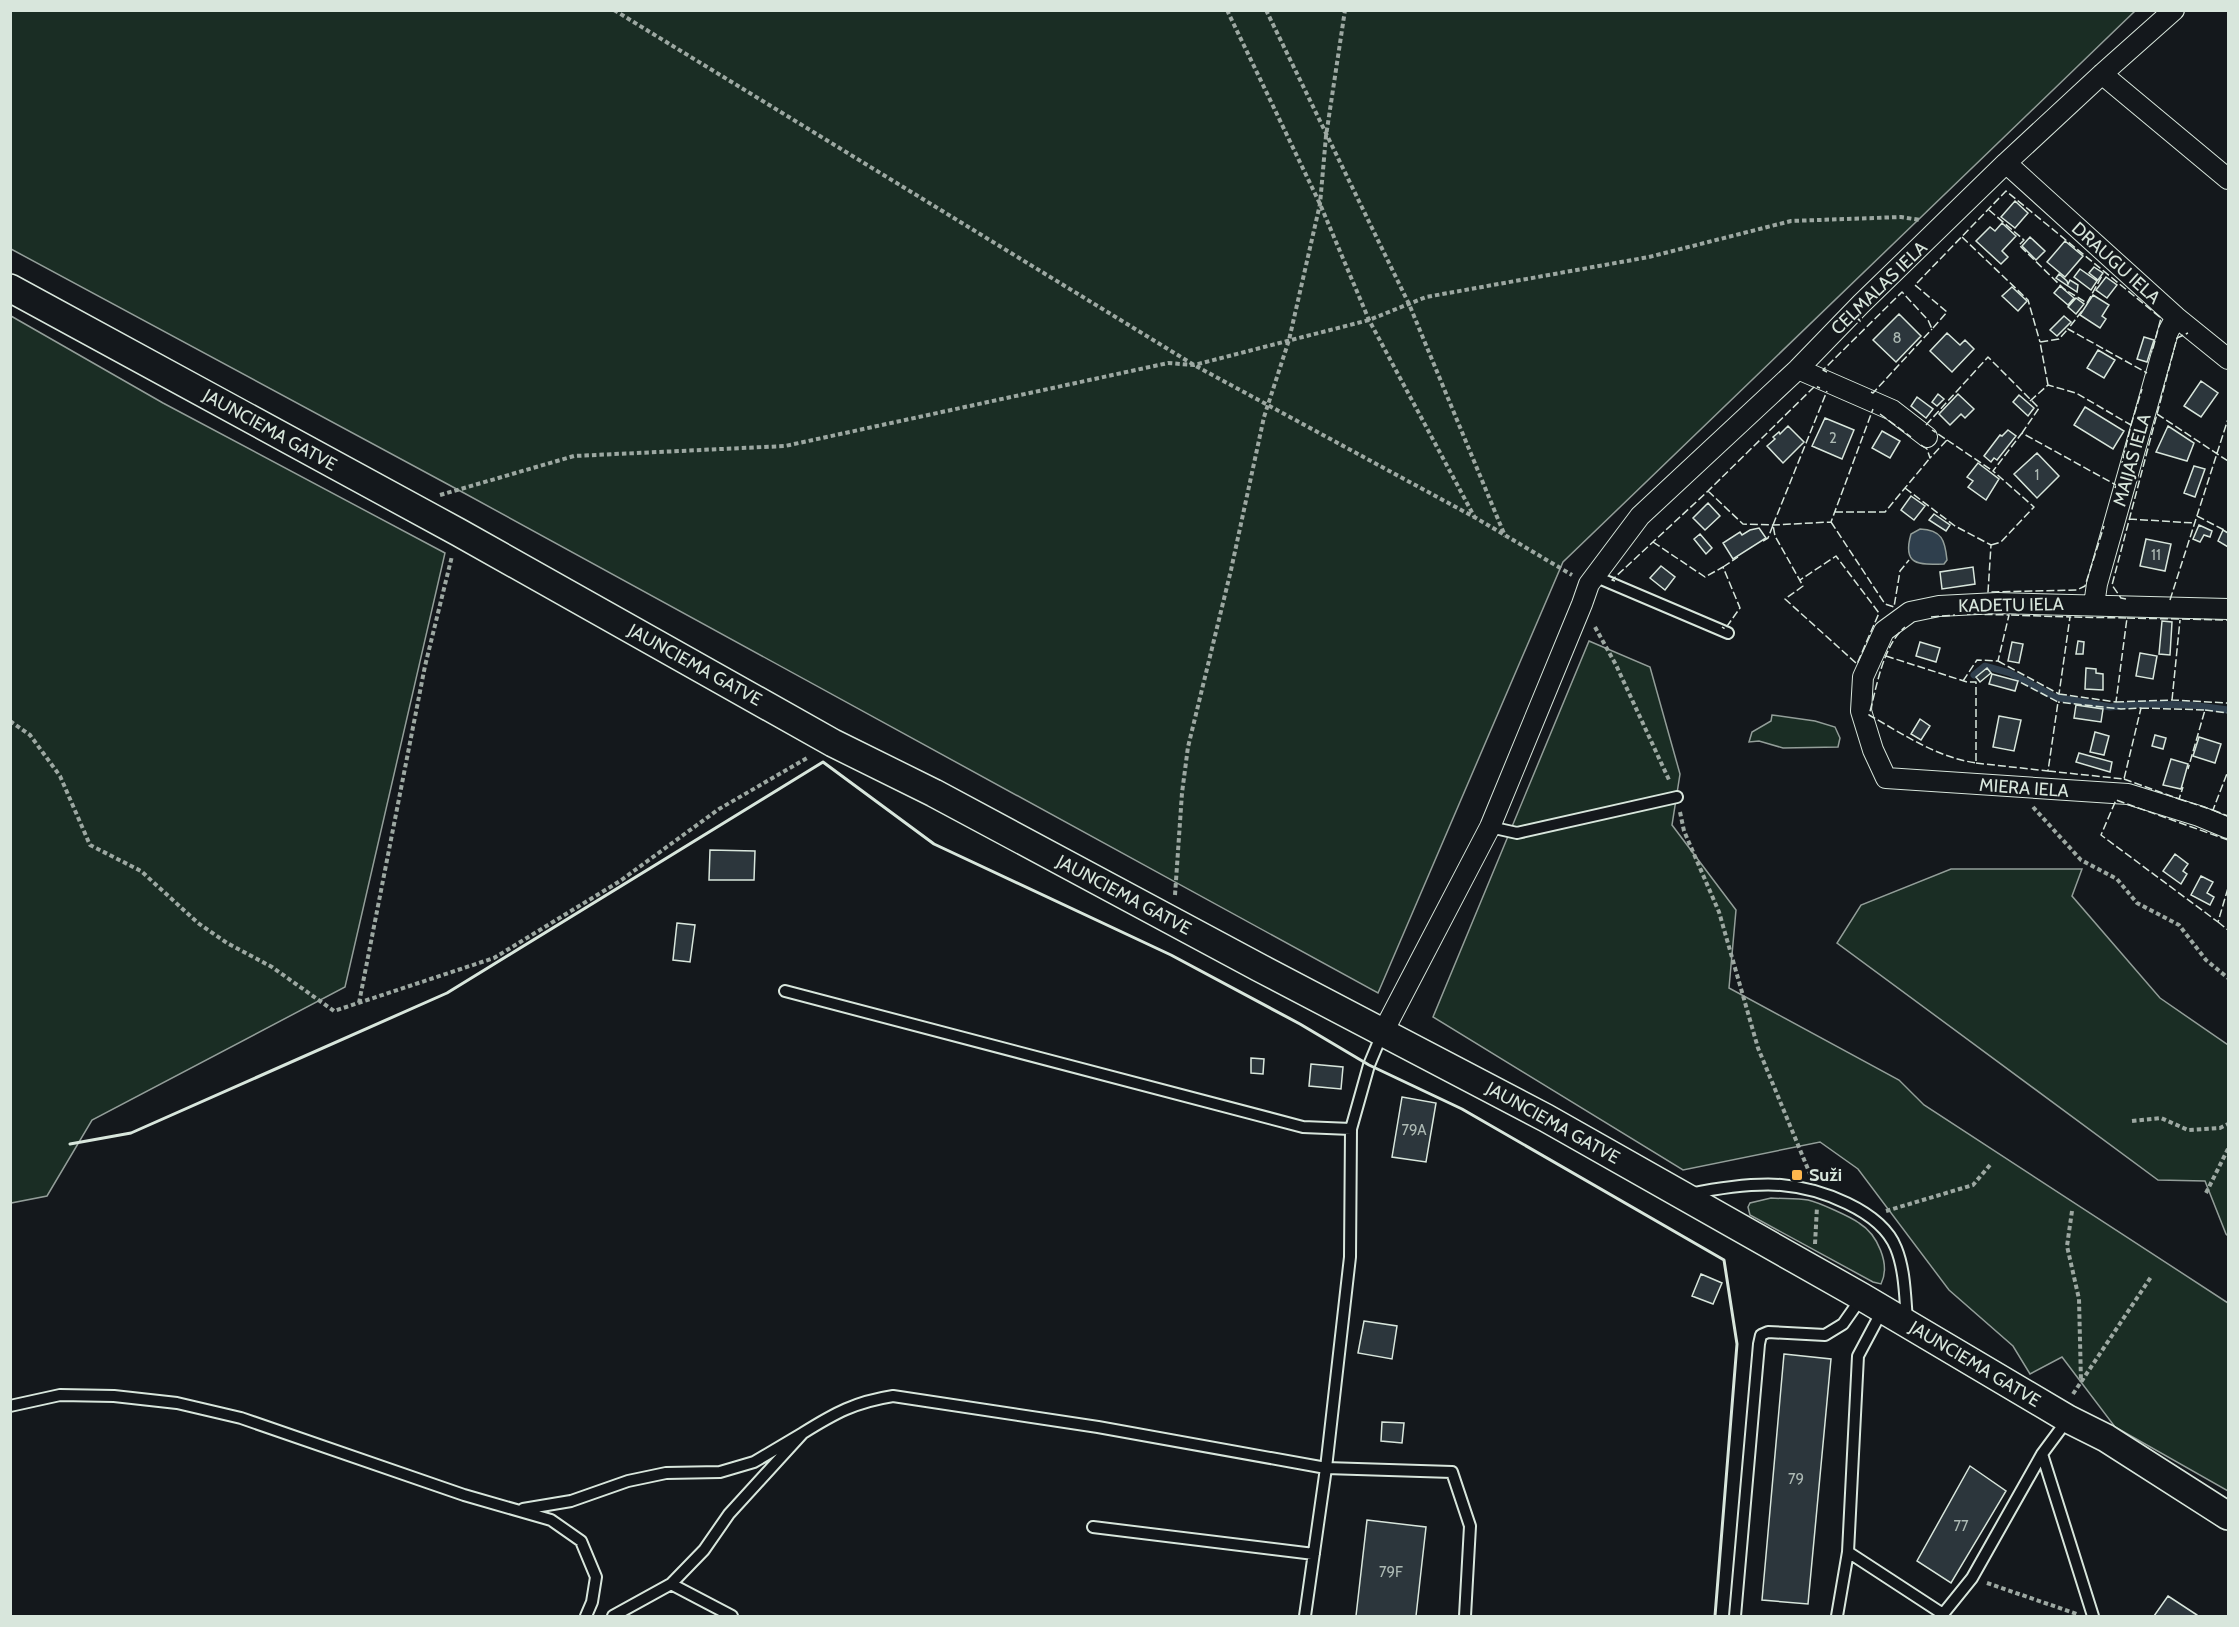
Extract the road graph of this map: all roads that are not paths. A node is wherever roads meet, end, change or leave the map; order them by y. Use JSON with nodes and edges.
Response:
{"nodes":[{"id":1,"x":2174,"y":10,"type":"edge"},
{"id":2,"x":2102,"y":74,"type":"junction"},
{"id":3,"x":2006,"y":163,"type":"junction"},
{"id":4,"x":2229,"y":179,"type":"edge"},
{"id":5,"x":10,"y":288,"type":"edge"},
{"id":6,"x":2176,"y":317,"type":"junction"},
{"id":7,"x":2229,"y":359,"type":"edge"},
{"id":8,"x":1798,"y":369,"type":"junction"},
{"id":9,"x":1927,"y":437,"type":"dead end"},
{"id":10,"x":1591,"y":580,"type":"junction"},
{"id":11,"x":2094,"y":605,"type":"junction"},
{"id":12,"x":2229,"y":609,"type":"edge"},
{"id":13,"x":1728,"y":633,"type":"dead end"},
{"id":14,"x":1861,"y":711,"type":"joint"},
{"id":15,"x":1677,"y":797,"type":"road end"},
{"id":16,"x":1490,"y":827,"type":"junction"},
{"id":17,"x":2229,"y":828,"type":"edge"},
{"id":18,"x":785,"y":991,"type":"dead end"},
{"id":19,"x":1383,"y":1032,"type":"junction"},
{"id":20,"x":1351,"y":1129,"type":"junction"},
{"id":21,"x":1684,"y":1196,"type":"junction"},
{"id":22,"x":1873,"y":1303,"type":"junction"},
{"id":23,"x":1908,"y":1324,"type":"junction"},
{"id":24,"x":10,"y":1406,"type":"edge"},
{"id":25,"x":2064,"y":1416,"type":"junction"},
{"id":26,"x":803,"y":1433,"type":"junction"},
{"id":27,"x":2042,"y":1454,"type":"junction"},
{"id":28,"x":1326,"y":1468,"type":"junction"},
{"id":29,"x":520,"y":1509,"type":"junction"},
{"id":30,"x":2229,"y":1516,"type":"edge"},
{"id":31,"x":1093,"y":1527,"type":"dead end"},
{"id":32,"x":1848,"y":1552,"type":"junction"},
{"id":33,"x":1314,"y":1554,"type":"junction"},
{"id":34,"x":671,"y":1584,"type":"junction"},
{"id":35,"x":586,"y":1617,"type":"edge"},
{"id":36,"x":614,"y":1617,"type":"edge"},
{"id":37,"x":732,"y":1617,"type":"edge"},
{"id":38,"x":1305,"y":1617,"type":"edge"},
{"id":39,"x":1466,"y":1617,"type":"edge"},
{"id":40,"x":1735,"y":1617,"type":"edge"},
{"id":41,"x":1838,"y":1617,"type":"edge"},
{"id":42,"x":2093,"y":1617,"type":"edge"}],
"edges":[{"from":1,"to":2,"type":"street","name":"CEĻMALAS IELA"},
{"from":2,"to":3,"type":"street","name":"CEĻMALAS IELA"},
{"from":2,"to":4,"type":"street"},
{"from":3,"to":6,"type":"street","name":"DRAUGU IELA"},
{"from":3,"to":8,"type":"street","name":"CEĻMALAS IELA"},
{"from":5,"to":19,"type":"main road","name":"JAUNCIEMA GATVE"},
{"from":6,"to":7,"type":"street","name":"DRAUGU IELA"},
{"from":6,"to":11,"type":"street","name":"MAIJAS IELA"},
{"from":8,"to":9,"type":"street"},
{"from":8,"to":10,"type":"street","name":"CEĻMALAS IELA"},
{"from":10,"to":13,"type":"lane"},
{"from":10,"to":16,"type":"street","name":"CEĻMALAS IELA"},
{"from":11,"to":12,"type":"street","name":"KADETU IELA"},
{"from":11,"to":14,"type":"street","name":"KADETU IELA"},
{"from":14,"to":17,"type":"street","name":"MIERA IELA"},
{"from":15,"to":16,"type":"lane"},
{"from":16,"to":19,"type":"street","name":"CEĻMALAS IELA"},
{"from":18,"to":20,"type":"lane"},
{"from":19,"to":20,"type":"lane"},
{"from":19,"to":21,"type":"main road","name":"JAUNCIEMA GATVE"},
{"from":20,"to":28,"type":"lane"},
{"from":21,"to":22,"type":"main road","name":"JAUNCIEMA GATVE"},
{"from":21,"to":23,"type":"lane"},
{"from":22,"to":23,"type":"main road","name":"JAUNCIEMA GATVE"},
{"from":22,"to":32,"type":"lane"},
{"from":22,"to":40,"type":"lane"},
{"from":23,"to":25,"type":"main road","name":"JAUNCIEMA GATVE"},
{"from":24,"to":29,"type":"lane"},
{"from":25,"to":27,"type":"lane"},
{"from":25,"to":30,"type":"main road","name":"JAUNCIEMA GATVE"},
{"from":26,"to":28,"type":"lane"},
{"from":26,"to":29,"type":"lane"},
{"from":26,"to":34,"type":"lane"},
{"from":27,"to":32,"type":"lane"},
{"from":27,"to":42,"type":"lane"},
{"from":28,"to":33,"type":"lane"},
{"from":28,"to":39,"type":"lane"},
{"from":29,"to":35,"type":"lane"},
{"from":31,"to":33,"type":"lane"},
{"from":32,"to":41,"type":"lane"},
{"from":33,"to":38,"type":"lane"},
{"from":34,"to":36,"type":"lane"},
{"from":34,"to":37,"type":"lane"}]}
